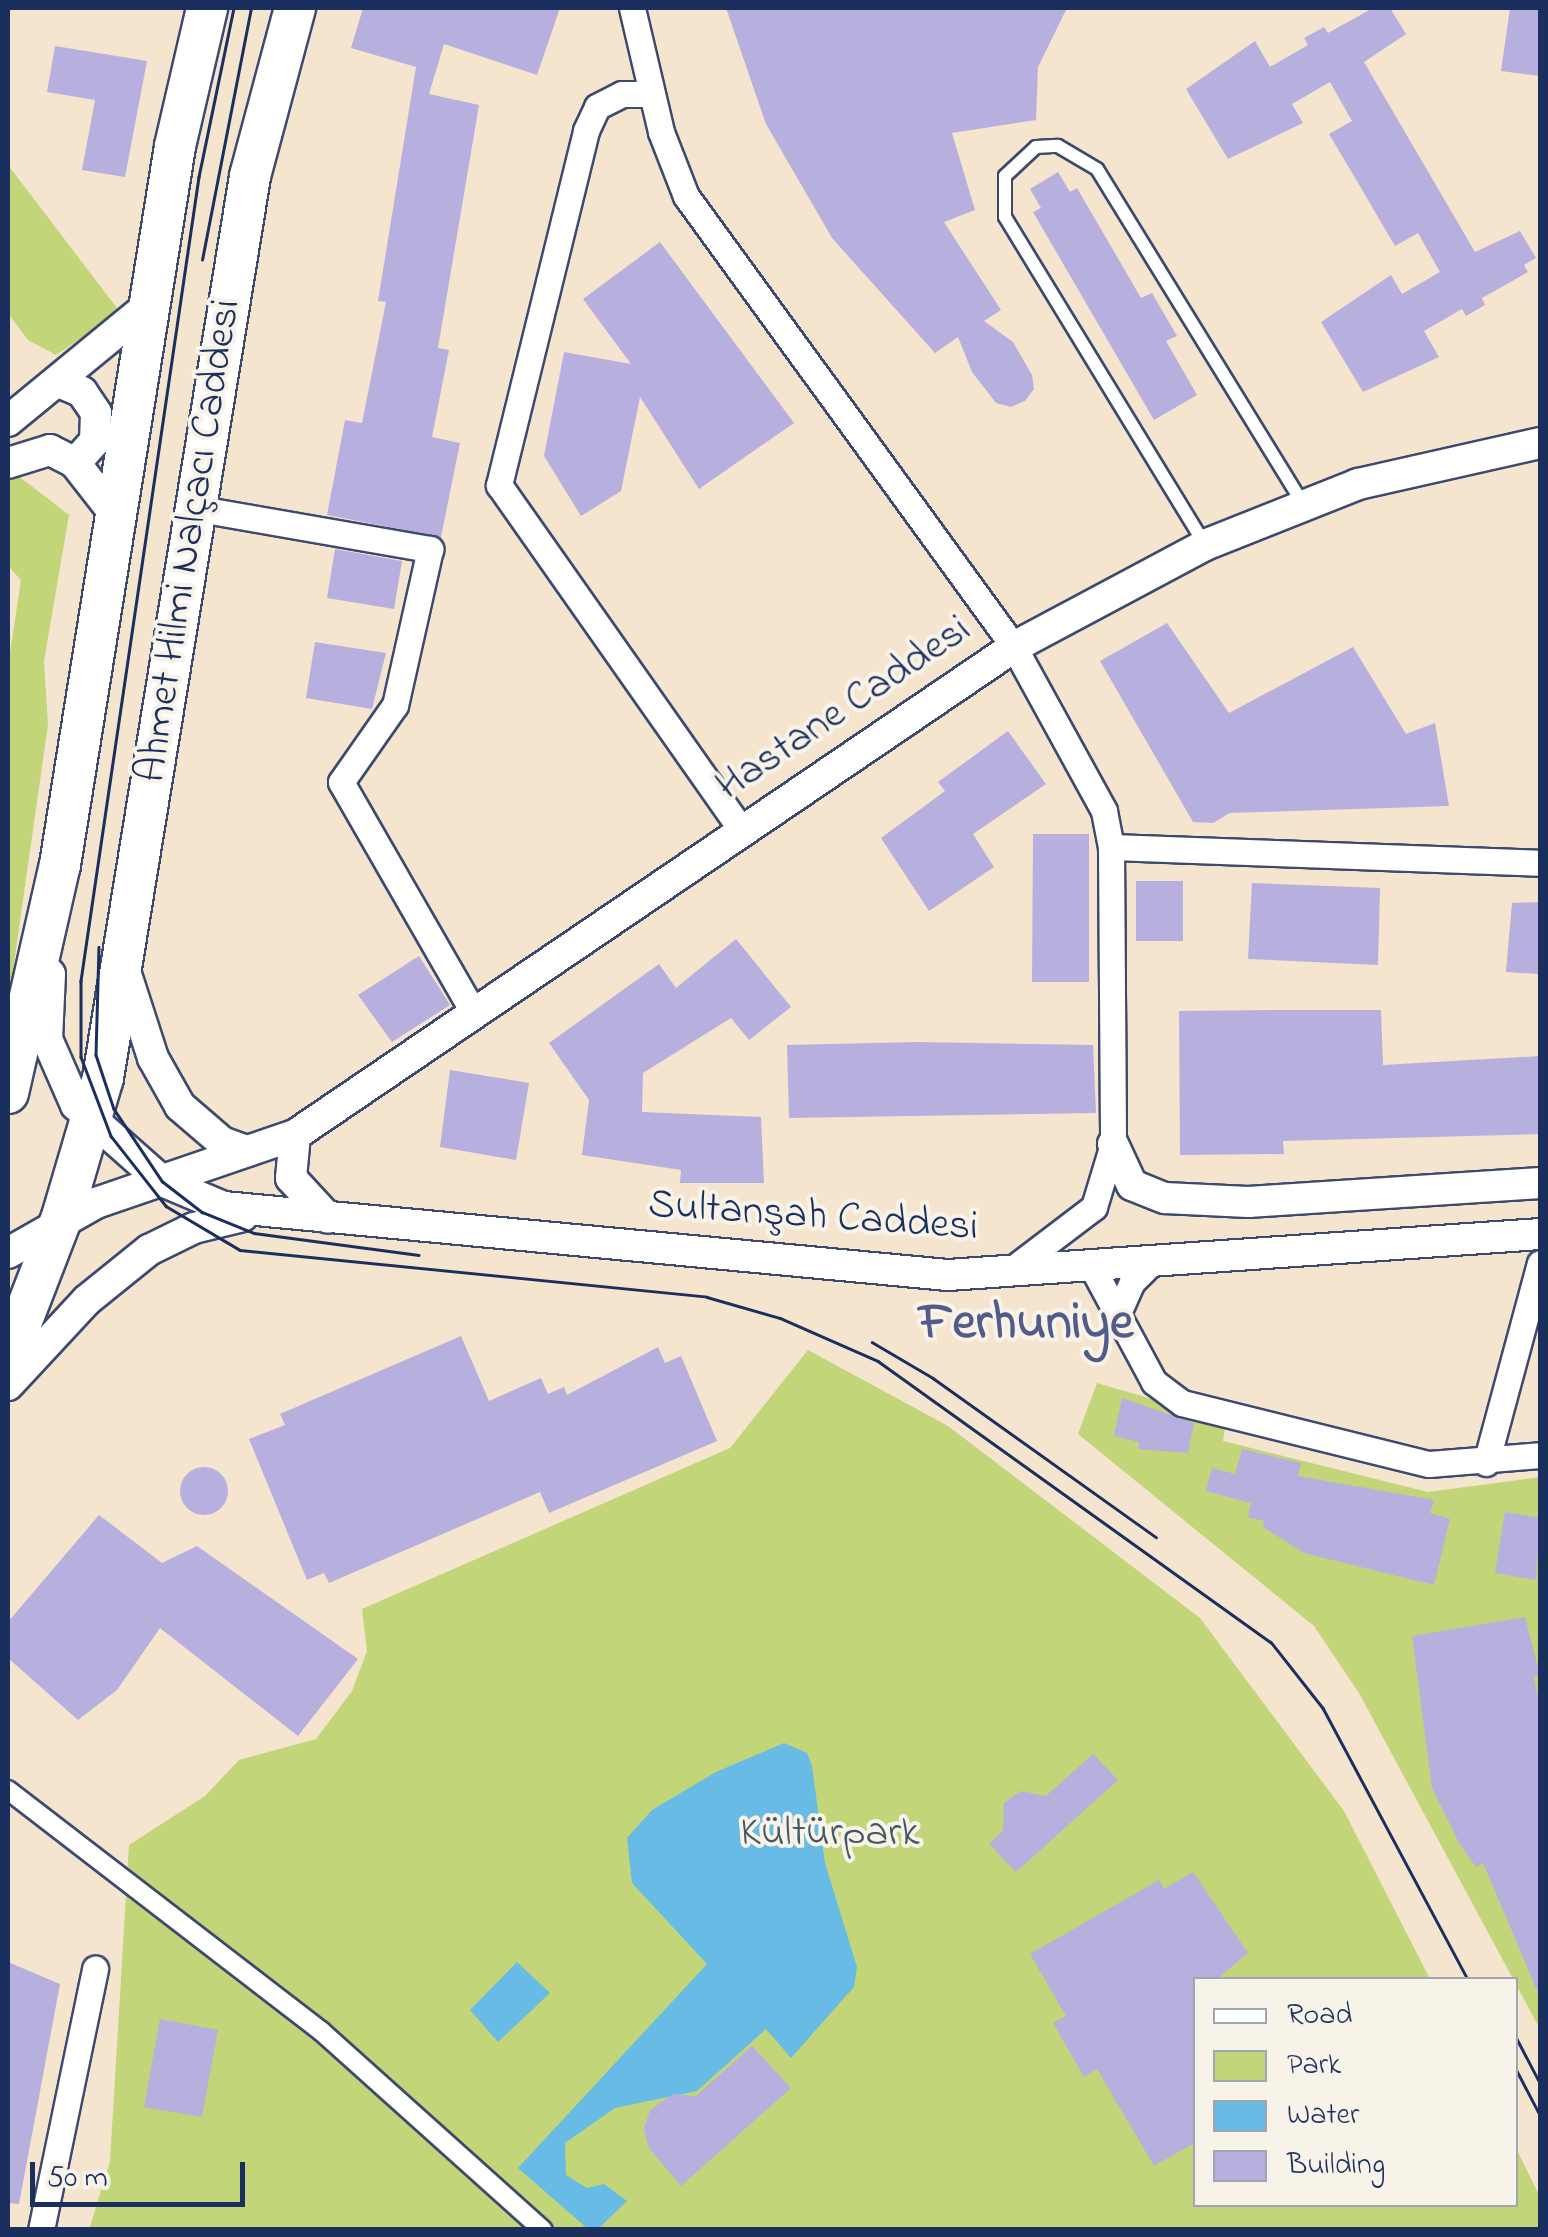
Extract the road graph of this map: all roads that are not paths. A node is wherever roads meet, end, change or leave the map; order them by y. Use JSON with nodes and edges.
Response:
{"nodes":[{"id":1,"x":207,"y":8,"type":"edge"},
{"id":2,"x":295,"y":8,"type":"edge"},
{"id":3,"x":632,"y":8,"type":"edge"},
{"id":4,"x":651,"y":94,"type":"junction"},
{"id":5,"x":149,"y":304,"type":"junction"},
{"id":6,"x":61,"y":383,"type":"junction"},
{"id":7,"x":8,"y":422,"type":"edge"},
{"id":8,"x":1540,"y":443,"type":"edge"},
{"id":9,"x":8,"y":463,"type":"edge"},
{"id":10,"x":75,"y":464,"type":"junction"},
{"id":11,"x":1303,"y":504,"type":"junction"},
{"id":12,"x":194,"y":508,"type":"junction"},
{"id":13,"x":117,"y":517,"type":"junction"},
{"id":14,"x":1205,"y":545,"type":"junction"},
{"id":15,"x":1014,"y":646,"type":"junction"},
{"id":16,"x":740,"y":828,"type":"junction"},
{"id":17,"x":1111,"y":847,"type":"junction"},
{"id":18,"x":1540,"y":862,"type":"edge"},
{"id":19,"x":60,"y":866,"type":"junction"},
{"id":20,"x":123,"y":960,"type":"junction"},
{"id":21,"x":473,"y":1012,"type":"junction"},
{"id":22,"x":8,"y":1093,"type":"edge"},
{"id":23,"x":92,"y":1123,"type":"junction"},
{"id":24,"x":295,"y":1135,"type":"junction"},
{"id":25,"x":1113,"y":1144,"type":"junction"},
{"id":26,"x":247,"y":1151,"type":"junction"},
{"id":27,"x":162,"y":1181,"type":"junction"},
{"id":28,"x":1540,"y":1182,"type":"edge"},
{"id":29,"x":261,"y":1214,"type":"junction"},
{"id":30,"x":62,"y":1218,"type":"junction"},
{"id":31,"x":328,"y":1218,"type":"junction"},
{"id":32,"x":1540,"y":1234,"type":"edge"},
{"id":33,"x":8,"y":1253,"type":"edge"},
{"id":34,"x":1152,"y":1262,"type":"junction"},
{"id":35,"x":1540,"y":1262,"type":"edge"},
{"id":36,"x":1091,"y":1265,"type":"junction"},
{"id":37,"x":1011,"y":1270,"type":"junction"},
{"id":38,"x":1119,"y":1311,"type":"junction"},
{"id":39,"x":8,"y":1357,"type":"edge"},
{"id":40,"x":8,"y":1385,"type":"edge"},
{"id":41,"x":1540,"y":1455,"type":"edge"},
{"id":42,"x":1486,"y":1464,"type":"junction"},
{"id":43,"x":8,"y":1790,"type":"edge"},
{"id":44,"x":95,"y":1968,"type":"dead end"},
{"id":45,"x":41,"y":2230,"type":"edge"},
{"id":46,"x":542,"y":2230,"type":"edge"}],
"edges":[{"from":1,"to":5,"type":"main road","name":"Ahmet Hilmi Nalçacı Caddesi"},
{"from":2,"to":12,"type":"main road","name":"Ahmet Hilmi Nalçacı Caddesi"},
{"from":3,"to":4,"type":"street"},
{"from":4,"to":15,"type":"street"},
{"from":4,"to":16,"type":"street"},
{"from":5,"to":6,"type":"street"},
{"from":5,"to":13,"type":"main road","name":"Ahmet Hilmi Nalçacı Caddesi"},
{"from":6,"to":7,"type":"street"},
{"from":6,"to":10,"type":"street"},
{"from":8,"to":11,"type":"street","name":"Hastane Caddesi"},
{"from":9,"to":10,"type":"street"},
{"from":10,"to":13,"type":"street"},
{"from":11,"to":14,"type":"street","name":"Hastane Caddesi"},
{"from":11,"to":14,"type":"lane"},
{"from":12,"to":20,"type":"main road","name":"Ahmet Hilmi Nalçacı Caddesi"},
{"from":12,"to":21,"type":"street"},
{"from":13,"to":19,"type":"main road","name":"Ahmet Hilmi Nalçacı Caddesi"},
{"from":14,"to":15,"type":"street","name":"Hastane Caddesi"},
{"from":15,"to":16,"type":"street","name":"Hastane Caddesi"},
{"from":15,"to":17,"type":"street"},
{"from":16,"to":21,"type":"street","name":"Hastane Caddesi"},
{"from":17,"to":18,"type":"street"},
{"from":17,"to":25,"type":"street"},
{"from":19,"to":22,"type":"main road","name":"Ahmet Hilmi Nalçacı Caddesi"},
{"from":19,"to":23,"type":"street"},
{"from":20,"to":23,"type":"main road","name":"Ahmet Hilmi Nalçacı Caddesi"},
{"from":20,"to":26,"type":"street"},
{"from":21,"to":24,"type":"street","name":"Hastane Caddesi"},
{"from":23,"to":27,"type":"street"},
{"from":23,"to":30,"type":"main road","name":"Ahmet Hilmi Nalçacı Caddesi"},
{"from":24,"to":26,"type":"street","name":"Hastane Caddesi"},
{"from":24,"to":31,"type":"street"},
{"from":25,"to":28,"type":"street"},
{"from":25,"to":37,"type":"street"},
{"from":26,"to":27,"type":"street","name":"Hastane Caddesi"},
{"from":27,"to":29,"type":"street"},
{"from":27,"to":30,"type":"street","name":"Hastane Caddesi"},
{"from":29,"to":31,"type":"street","name":"Sultanşah Caddesi"},
{"from":29,"to":40,"type":"street"},
{"from":30,"to":33,"type":"street","name":"Hastane Caddesi"},
{"from":30,"to":39,"type":"main road","name":"Ahmet Hilmi Nalçacı Caddesi"},
{"from":31,"to":37,"type":"street","name":"Sultanşah Caddesi"},
{"from":32,"to":34,"type":"street","name":"Sultanşah Caddesi"},
{"from":34,"to":36,"type":"street","name":"Sultanşah Caddesi"},
{"from":34,"to":38,"type":"street"},
{"from":35,"to":42,"type":"street"},
{"from":36,"to":37,"type":"street","name":"Sultanşah Caddesi"},
{"from":36,"to":38,"type":"street"},
{"from":38,"to":42,"type":"street"},
{"from":41,"to":42,"type":"street"},
{"from":43,"to":46,"type":"street"},
{"from":44,"to":45,"type":"street"}]}
